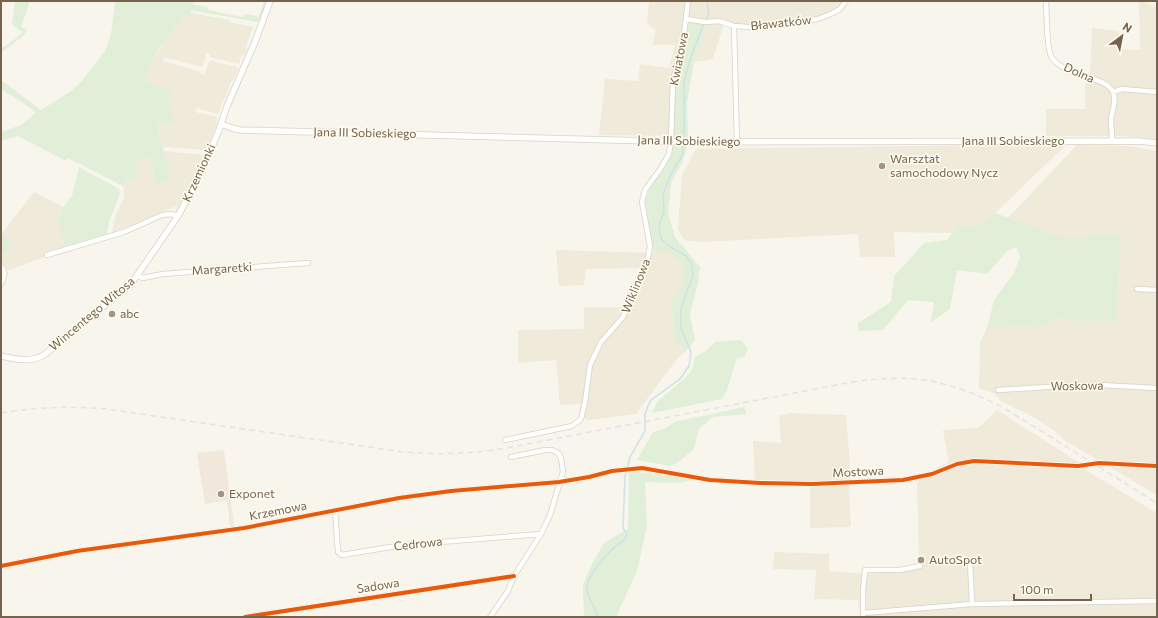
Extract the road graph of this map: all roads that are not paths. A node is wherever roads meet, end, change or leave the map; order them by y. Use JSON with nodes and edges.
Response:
{"nodes":[{"id":1,"x":270,"y":1,"type":"edge"},
{"id":2,"x":688,"y":1,"type":"edge"},
{"id":3,"x":846,"y":1,"type":"edge"},
{"id":4,"x":1046,"y":1,"type":"edge"},
{"id":5,"x":686,"y":18,"type":"junction"},
{"id":6,"x":734,"y":26,"type":"junction"},
{"id":7,"x":1113,"y":92,"type":"junction"},
{"id":8,"x":1157,"y":92,"type":"edge"},
{"id":9,"x":221,"y":124,"type":"junction"},
{"id":10,"x":671,"y":141,"type":"junction"},
{"id":11,"x":1112,"y":141,"type":"junction"},
{"id":12,"x":737,"y":142,"type":"junction"},
{"id":13,"x":1157,"y":143,"type":"edge"},
{"id":14,"x":178,"y":216,"type":"junction"},
{"id":15,"x":47,"y":255,"type":"dead end"},
{"id":16,"x":308,"y":263,"type":"dead end"},
{"id":17,"x":1,"y":267,"type":"edge"},
{"id":18,"x":137,"y":276,"type":"junction"},
{"id":19,"x":1,"y":284,"type":"edge"},
{"id":20,"x":1137,"y":289,"type":"dead end"},
{"id":21,"x":1157,"y":290,"type":"edge"},
{"id":22,"x":1,"y":356,"type":"edge"},
{"id":23,"x":1157,"y":388,"type":"edge"},
{"id":24,"x":998,"y":390,"type":"dead end"},
{"id":25,"x":505,"y":440,"type":"dead end"},
{"id":26,"x":511,"y":457,"type":"dead end"},
{"id":27,"x":1157,"y":466,"type":"edge"},
{"id":28,"x":559,"y":482,"type":"junction"},
{"id":29,"x":335,"y":510,"type":"junction"},
{"id":30,"x":541,"y":534,"type":"junction"},
{"id":31,"x":970,"y":561,"type":"dead end"},
{"id":32,"x":1,"y":566,"type":"edge"},
{"id":33,"x":920,"y":566,"type":"dead end"},
{"id":34,"x":514,"y":576,"type":"junction"},
{"id":35,"x":1157,"y":601,"type":"edge"},
{"id":36,"x":972,"y":604,"type":"junction"},
{"id":37,"x":863,"y":615,"type":"edge"},
{"id":38,"x":245,"y":617,"type":"edge"},
{"id":39,"x":490,"y":617,"type":"edge"}],
"edges":[{"from":1,"to":9,"type":"street","name":"Krzemionki"},
{"from":2,"to":5,"type":"street","name":"Kwiatowa"},
{"from":3,"to":6,"type":"street","name":"Bławatków"},
{"from":4,"to":7,"type":"street","name":"Dolna"},
{"from":5,"to":6,"type":"street","name":"Bławatków"},
{"from":5,"to":10,"type":"street","name":"Kwiatowa"},
{"from":6,"to":12,"type":"street"},
{"from":7,"to":8,"type":"street"},
{"from":7,"to":11,"type":"street"},
{"from":9,"to":10,"type":"street","name":"Jana III Sobieskiego"},
{"from":9,"to":14,"type":"street","name":"Krzemionki"},
{"from":10,"to":12,"type":"street","name":"Jana III Sobieskiego"},
{"from":10,"to":25,"type":"street","name":"Wiklinowa"},
{"from":11,"to":12,"type":"street","name":"Jana III Sobieskiego"},
{"from":11,"to":13,"type":"street","name":"Jana III Sobieskiego"},
{"from":14,"to":15,"type":"street","name":"Krzemionki"},
{"from":14,"to":18,"type":"street","name":"Wincentego Witosa"},
{"from":16,"to":18,"type":"street","name":"Margaretki"},
{"from":17,"to":19,"type":"street"},
{"from":18,"to":22,"type":"street","name":"Wincentego Witosa"},
{"from":20,"to":21,"type":"street"},
{"from":23,"to":24,"type":"street","name":"Woskowa"},
{"from":26,"to":28,"type":"street"},
{"from":27,"to":28,"type":"street","name":"Mostowa"},
{"from":28,"to":29,"type":"street","name":"Krzemowa"},
{"from":28,"to":30,"type":"street"},
{"from":29,"to":30,"type":"street","name":"Cedrowa"},
{"from":29,"to":32,"type":"street","name":"Krzemowa"},
{"from":30,"to":34,"type":"street"},
{"from":31,"to":36,"type":"street"},
{"from":33,"to":37,"type":"street"},
{"from":34,"to":38,"type":"street","name":"Sadowa"},
{"from":34,"to":39,"type":"street"},
{"from":35,"to":36,"type":"street"},
{"from":36,"to":37,"type":"street"}]}
